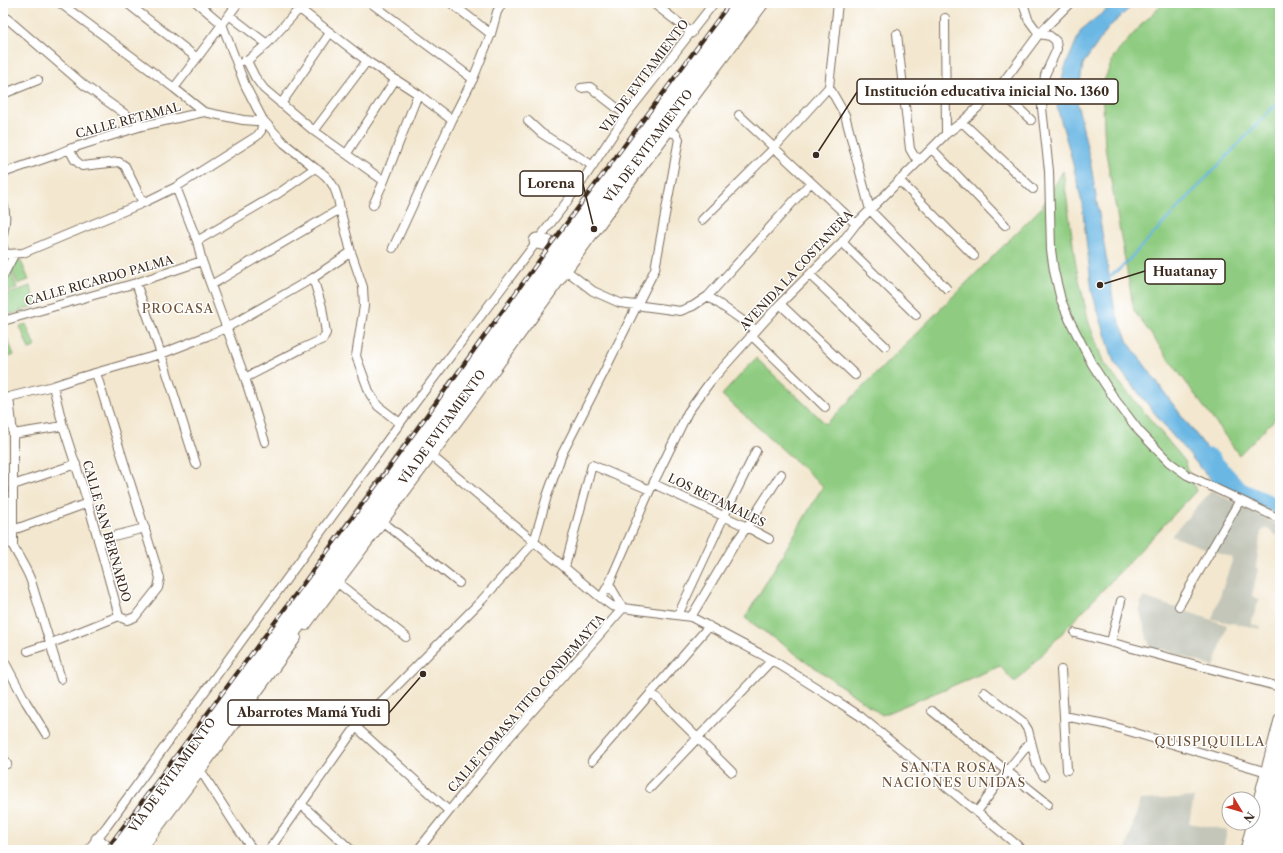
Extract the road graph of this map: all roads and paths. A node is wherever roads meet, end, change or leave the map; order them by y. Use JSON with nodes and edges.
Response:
{"nodes":[{"id":1,"x":60,"y":3,"type":"edge"},
{"id":2,"x":127,"y":3,"type":"edge"},
{"id":3,"x":197,"y":3,"type":"edge"},
{"id":4,"x":238,"y":3,"type":"edge"},
{"id":5,"x":292,"y":3,"type":"edge"},
{"id":6,"x":371,"y":3,"type":"edge"},
{"id":7,"x":451,"y":3,"type":"edge"},
{"id":8,"x":502,"y":3,"type":"edge"},
{"id":9,"x":653,"y":3,"type":"edge"},
{"id":10,"x":714,"y":3,"type":"edge"},
{"id":11,"x":739,"y":3,"type":"edge"},
{"id":12,"x":755,"y":3,"type":"edge"},
{"id":13,"x":765,"y":3,"type":"edge"},
{"id":14,"x":838,"y":3,"type":"edge"},
{"id":15,"x":1023,"y":3,"type":"edge"},
{"id":16,"x":1070,"y":3,"type":"edge"},
{"id":17,"x":299,"y":9,"type":"junction"},
{"id":18,"x":3,"y":15,"type":"edge"},
{"id":19,"x":229,"y":16,"type":"junction"},
{"id":20,"x":945,"y":18,"type":"dead end"},
{"id":21,"x":222,"y":24,"type":"junction"},
{"id":22,"x":330,"y":33,"type":"junction"},
{"id":23,"x":692,"y":33,"type":"junction"},
{"id":24,"x":491,"y":34,"type":"junction"},
{"id":25,"x":897,"y":34,"type":"dead end"},
{"id":26,"x":1039,"y":34,"type":"junction"},
{"id":27,"x":267,"y":44,"type":"junction"},
{"id":28,"x":197,"y":58,"type":"junction"},
{"id":29,"x":247,"y":61,"type":"junction"},
{"id":30,"x":367,"y":61,"type":"junction"},
{"id":31,"x":242,"y":76,"type":"junction"},
{"id":32,"x":473,"y":79,"type":"junction"},
{"id":33,"x":38,"y":80,"type":"dead end"},
{"id":34,"x":395,"y":80,"type":"junction"},
{"id":35,"x":829,"y":87,"type":"junction"},
{"id":36,"x":174,"y":88,"type":"junction"},
{"id":37,"x":581,"y":88,"type":"dead end"},
{"id":38,"x":998,"y":89,"type":"junction"},
{"id":39,"x":3,"y":94,"type":"edge"},
{"id":40,"x":418,"y":94,"type":"junction"},
{"id":41,"x":281,"y":104,"type":"junction"},
{"id":42,"x":204,"y":112,"type":"junction"},
{"id":43,"x":626,"y":115,"type":"junction"},
{"id":44,"x":739,"y":115,"type":"dead end"},
{"id":45,"x":262,"y":120,"type":"junction"},
{"id":46,"x":452,"y":120,"type":"junction"},
{"id":47,"x":1031,"y":120,"type":"dead end"},
{"id":48,"x":528,"y":121,"type":"dead end"},
{"id":49,"x":962,"y":122,"type":"junction"},
{"id":50,"x":142,"y":126,"type":"junction"},
{"id":51,"x":314,"y":130,"type":"junction"},
{"id":52,"x":669,"y":132,"type":"junction"},
{"id":53,"x":946,"y":134,"type":"junction"},
{"id":54,"x":774,"y":148,"type":"junction"},
{"id":55,"x":69,"y":149,"type":"junction"},
{"id":56,"x":932,"y":150,"type":"junction"},
{"id":57,"x":347,"y":153,"type":"junction"},
{"id":58,"x":921,"y":159,"type":"junction"},
{"id":59,"x":593,"y":166,"type":"junction"},
{"id":60,"x":315,"y":168,"type":"junction"},
{"id":61,"x":3,"y":173,"type":"edge"},
{"id":62,"x":899,"y":180,"type":"junction"},
{"id":63,"x":384,"y":181,"type":"junction"},
{"id":64,"x":811,"y":182,"type":"junction"},
{"id":65,"x":176,"y":187,"type":"junction"},
{"id":66,"x":1033,"y":189,"type":"dead end"},
{"id":67,"x":3,"y":202,"type":"edge"},
{"id":68,"x":143,"y":203,"type":"junction"},
{"id":69,"x":372,"y":205,"type":"dead end"},
{"id":70,"x":340,"y":209,"type":"junction"},
{"id":71,"x":870,"y":210,"type":"junction"},
{"id":72,"x":702,"y":220,"type":"dead end"},
{"id":73,"x":856,"y":224,"type":"junction"},
{"id":74,"x":1005,"y":225,"type":"dead end"},
{"id":75,"x":3,"y":235,"type":"edge"},
{"id":76,"x":198,"y":241,"type":"junction"},
{"id":77,"x":537,"y":241,"type":"junction"},
{"id":78,"x":842,"y":242,"type":"junction"},
{"id":79,"x":559,"y":246,"type":"junction"},
{"id":80,"x":3,"y":247,"type":"edge"},
{"id":81,"x":393,"y":248,"type":"dead end"},
{"id":82,"x":351,"y":252,"type":"junction"},
{"id":83,"x":14,"y":255,"type":"junction"},
{"id":84,"x":974,"y":256,"type":"dead end"},
{"id":85,"x":202,"y":261,"type":"junction"},
{"id":86,"x":567,"y":271,"type":"junction"},
{"id":87,"x":810,"y":275,"type":"junction"},
{"id":88,"x":3,"y":276,"type":"edge"},
{"id":89,"x":313,"y":278,"type":"junction"},
{"id":90,"x":136,"y":283,"type":"junction"},
{"id":91,"x":211,"y":285,"type":"junction"},
{"id":92,"x":946,"y":288,"type":"dead end"},
{"id":93,"x":708,"y":296,"type":"junction"},
{"id":94,"x":780,"y":304,"type":"junction"},
{"id":95,"x":637,"y":305,"type":"junction"},
{"id":96,"x":916,"y":315,"type":"dead end"},
{"id":97,"x":4,"y":318,"type":"edge"},
{"id":98,"x":226,"y":328,"type":"junction"},
{"id":99,"x":754,"y":332,"type":"junction"},
{"id":100,"x":884,"y":346,"type":"dead end"},
{"id":101,"x":161,"y":354,"type":"junction"},
{"id":102,"x":96,"y":373,"type":"junction"},
{"id":103,"x":855,"y":375,"type":"dead end"},
{"id":104,"x":245,"y":378,"type":"junction"},
{"id":105,"x":53,"y":386,"type":"junction"},
{"id":106,"x":6,"y":399,"type":"edge"},
{"id":107,"x":464,"y":406,"type":"junction"},
{"id":108,"x":825,"y":406,"type":"dead end"},
{"id":109,"x":400,"y":423,"type":"junction"},
{"id":110,"x":63,"y":426,"type":"junction"},
{"id":111,"x":13,"y":434,"type":"junction"},
{"id":112,"x":265,"y":442,"type":"dead end"},
{"id":113,"x":756,"y":451,"type":"dead end"},
{"id":114,"x":432,"y":456,"type":"junction"},
{"id":115,"x":76,"y":464,"type":"junction"},
{"id":116,"x":196,"y":464,"type":"dead end"},
{"id":117,"x":781,"y":474,"type":"dead end"},
{"id":118,"x":13,"y":485,"type":"junction"},
{"id":119,"x":652,"y":487,"type":"junction"},
{"id":120,"x":1240,"y":500,"type":"junction"},
{"id":121,"x":88,"y":503,"type":"junction"},
{"id":122,"x":724,"y":516,"type":"junction"},
{"id":123,"x":1280,"y":519,"type":"edge"},
{"id":124,"x":383,"y":522,"type":"junction"},
{"id":125,"x":747,"y":527,"type":"junction"},
{"id":126,"x":145,"y":528,"type":"junction"},
{"id":127,"x":13,"y":530,"type":"junction"},
{"id":128,"x":769,"y":539,"type":"dead end"},
{"id":129,"x":98,"y":540,"type":"junction"},
{"id":130,"x":534,"y":542,"type":"junction"},
{"id":131,"x":565,"y":567,"type":"junction"},
{"id":132,"x":338,"y":583,"type":"junction"},
{"id":133,"x":459,"y":583,"type":"dead end"},
{"id":134,"x":609,"y":584,"type":"junction"},
{"id":135,"x":600,"y":598,"type":"junction"},
{"id":136,"x":1120,"y":601,"type":"dead end"},
{"id":137,"x":1179,"y":606,"type":"dead end"},
{"id":138,"x":623,"y":608,"type":"junction"},
{"id":139,"x":678,"y":615,"type":"junction"},
{"id":140,"x":119,"y":616,"type":"junction"},
{"id":141,"x":691,"y":617,"type":"junction"},
{"id":142,"x":709,"y":626,"type":"junction"},
{"id":143,"x":1076,"y":633,"type":"dead end"},
{"id":144,"x":406,"y":637,"type":"dead end"},
{"id":145,"x":1111,"y":642,"type":"junction"},
{"id":146,"x":49,"y":644,"type":"junction"},
{"id":147,"x":28,"y":651,"type":"dead end"},
{"id":148,"x":772,"y":660,"type":"junction"},
{"id":149,"x":3,"y":661,"type":"edge"},
{"id":150,"x":1061,"y":670,"type":"dead end"},
{"id":151,"x":61,"y":679,"type":"dead end"},
{"id":152,"x":1280,"y":687,"type":"edge"},
{"id":153,"x":651,"y":692,"type":"junction"},
{"id":154,"x":984,"y":692,"type":"dead end"},
{"id":155,"x":932,"y":711,"type":"dead end"},
{"id":156,"x":1064,"y":716,"type":"junction"},
{"id":157,"x":1280,"y":720,"type":"edge"},
{"id":158,"x":356,"y":727,"type":"junction"},
{"id":159,"x":46,"y":734,"type":"dead end"},
{"id":160,"x":697,"y":739,"type":"junction"},
{"id":161,"x":1032,"y":741,"type":"junction"},
{"id":162,"x":1280,"y":757,"type":"edge"},
{"id":163,"x":592,"y":761,"type":"dead end"},
{"id":164,"x":1067,"y":770,"type":"dead end"},
{"id":165,"x":201,"y":771,"type":"junction"},
{"id":166,"x":1007,"y":771,"type":"junction"},
{"id":167,"x":732,"y":772,"type":"dead end"},
{"id":168,"x":1267,"y":772,"type":"junction"},
{"id":169,"x":1044,"y":776,"type":"dead end"},
{"id":170,"x":650,"y":788,"type":"dead end"},
{"id":171,"x":301,"y":804,"type":"junction"},
{"id":172,"x":1048,"y":804,"type":"dead end"},
{"id":173,"x":1280,"y":806,"type":"edge"},
{"id":174,"x":449,"y":811,"type":"junction"},
{"id":175,"x":977,"y":812,"type":"junction"},
{"id":176,"x":97,"y":839,"type":"junction"},
{"id":177,"x":134,"y":846,"type":"edge"},
{"id":178,"x":88,"y":850,"type":"edge"},
{"id":179,"x":111,"y":850,"type":"edge"},
{"id":180,"x":116,"y":850,"type":"edge"},
{"id":181,"x":253,"y":850,"type":"edge"},
{"id":182,"x":269,"y":850,"type":"edge"},
{"id":183,"x":350,"y":850,"type":"edge"},
{"id":184,"x":418,"y":850,"type":"edge"},
{"id":185,"x":1021,"y":850,"type":"edge"},
{"id":186,"x":1246,"y":850,"type":"edge"},
{"id":187,"x":1256,"y":850,"type":"edge"},
{"id":188,"x":1269,"y":850,"type":"edge"}],
"edges":[{"from":1,"to":36,"type":"street"},
{"from":2,"to":28,"type":"street"},
{"from":3,"to":21,"type":"street"},
{"from":4,"to":19,"type":"street"},
{"from":5,"to":17,"type":"street"},
{"from":6,"to":32,"type":"street"},
{"from":7,"to":24,"type":"street"},
{"from":8,"to":24,"type":"street"},
{"from":9,"to":23,"type":"street"},
{"from":10,"to":23,"type":"street","name":"VIA DE EVITAMIENTO"},
{"from":11,"to":79,"type":"highway","name":"VÍA DE EVITAMIENTO"},
{"from":12,"to":107,"type":"highway","name":"VÍA DE EVITAMIENTO"},
{"from":13,"to":52,"type":"street"},
{"from":14,"to":35,"type":"street"},
{"from":15,"to":26,"type":"street"},
{"from":16,"to":26,"type":"street","name":"AVENIDA LA COSTANERA"},
{"from":17,"to":22,"type":"street"},
{"from":17,"to":27,"type":"street"},
{"from":18,"to":50,"type":"street"},
{"from":19,"to":21,"type":"street"},
{"from":19,"to":27,"type":"street"},
{"from":20,"to":53,"type":"street"},
{"from":21,"to":28,"type":"street"},
{"from":21,"to":31,"type":"street"},
{"from":22,"to":30,"type":"street"},
{"from":22,"to":41,"type":"street"},
{"from":23,"to":43,"type":"street","name":"VIA DE EVITAMIENTO"},
{"from":24,"to":32,"type":"street"},
{"from":25,"to":58,"type":"street"},
{"from":26,"to":38,"type":"street","name":"AVENIDA LA COSTANERA"},
{"from":26,"to":120,"type":"street"},
{"from":27,"to":29,"type":"street"},
{"from":28,"to":36,"type":"street"},
{"from":29,"to":31,"type":"street"},
{"from":29,"to":41,"type":"street"},
{"from":30,"to":34,"type":"street"},
{"from":30,"to":51,"type":"street"},
{"from":31,"to":45,"type":"street"},
{"from":32,"to":46,"type":"street"},
{"from":33,"to":39,"type":"street"},
{"from":34,"to":40,"type":"street"},
{"from":34,"to":57,"type":"street"},
{"from":35,"to":54,"type":"street"},
{"from":35,"to":71,"type":"street"},
{"from":36,"to":42,"type":"street"},
{"from":37,"to":43,"type":"street"},
{"from":38,"to":47,"type":"street"},
{"from":38,"to":49,"type":"street","name":"AVENIDA LA COSTANERA"},
{"from":40,"to":46,"type":"street"},
{"from":40,"to":63,"type":"street"},
{"from":41,"to":51,"type":"street"},
{"from":42,"to":45,"type":"street","name":"CALLE RETAMAL"},
{"from":42,"to":50,"type":"street","name":"CALLE RETAMAL"},
{"from":43,"to":59,"type":"street","name":"VIA DE EVITAMIENTO"},
{"from":44,"to":54,"type":"street"},
{"from":45,"to":60,"type":"street"},
{"from":45,"to":65,"type":"street"},
{"from":46,"to":81,"type":"street"},
{"from":48,"to":59,"type":"street"},
{"from":49,"to":53,"type":"street","name":"AVENIDA LA COSTANERA"},
{"from":49,"to":66,"type":"street"},
{"from":50,"to":55,"type":"street","name":"CALLE RETAMAL"},
{"from":51,"to":57,"type":"street"},
{"from":52,"to":86,"type":"street"},
{"from":52,"to":95,"type":"street"},
{"from":53,"to":56,"type":"street","name":"AVENIDA LA COSTANERA"},
{"from":54,"to":64,"type":"street"},
{"from":54,"to":72,"type":"street"},
{"from":55,"to":61,"type":"street","name":"CALLE RETAMAL"},
{"from":55,"to":68,"type":"street"},
{"from":56,"to":58,"type":"street","name":"AVENIDA LA COSTANERA"},
{"from":56,"to":74,"type":"street"},
{"from":57,"to":63,"type":"street"},
{"from":58,"to":62,"type":"street","name":"AVENIDA LA COSTANERA"},
{"from":59,"to":77,"type":"street","name":"VIA DE EVITAMIENTO"},
{"from":60,"to":70,"type":"street"},
{"from":60,"to":76,"type":"street"},
{"from":62,"to":71,"type":"street","name":"AVENIDA LA COSTANERA"},
{"from":62,"to":84,"type":"street"},
{"from":63,"to":69,"type":"street"},
{"from":64,"to":73,"type":"street"},
{"from":64,"to":93,"type":"street"},
{"from":65,"to":68,"type":"street"},
{"from":65,"to":76,"type":"street"},
{"from":67,"to":75,"type":"street"},
{"from":68,"to":83,"type":"street"},
{"from":70,"to":82,"type":"street"},
{"from":70,"to":91,"type":"street"},
{"from":71,"to":73,"type":"street","name":"AVENIDA LA COSTANERA"},
{"from":71,"to":92,"type":"street"},
{"from":73,"to":78,"type":"street","name":"AVENIDA LA COSTANERA"},
{"from":76,"to":85,"type":"street"},
{"from":77,"to":79,"type":"highway"},
{"from":77,"to":109,"type":"street","name":"VIA DE EVITAMIENTO"},
{"from":78,"to":87,"type":"street","name":"AVENIDA LA COSTANERA"},
{"from":78,"to":96,"type":"street"},
{"from":79,"to":177,"type":"highway","name":"VÍA DE EVITAMIENTO"},
{"from":80,"to":83,"type":"street"},
{"from":82,"to":89,"type":"street"},
{"from":82,"to":109,"type":"street"},
{"from":83,"to":88,"type":"street"},
{"from":85,"to":90,"type":"street","name":"CALLE RICARDO PALMA"},
{"from":85,"to":91,"type":"street"},
{"from":86,"to":95,"type":"street"},
{"from":86,"to":107,"type":"street"},
{"from":87,"to":94,"type":"street","name":"AVENIDA LA COSTANERA"},
{"from":87,"to":100,"type":"street"},
{"from":89,"to":98,"type":"street"},
{"from":89,"to":104,"type":"street"},
{"from":90,"to":97,"type":"street","name":"CALLE RICARDO PALMA"},
{"from":90,"to":101,"type":"street"},
{"from":91,"to":98,"type":"street"},
{"from":93,"to":95,"type":"street"},
{"from":93,"to":99,"type":"street"},
{"from":94,"to":99,"type":"street","name":"AVENIDA LA COSTANERA"},
{"from":94,"to":103,"type":"street"},
{"from":95,"to":130,"type":"street"},
{"from":98,"to":101,"type":"street"},
{"from":98,"to":104,"type":"street"},
{"from":99,"to":108,"type":"street"},
{"from":99,"to":119,"type":"street","name":"AVENIDA LA COSTANERA"},
{"from":101,"to":102,"type":"street"},
{"from":101,"to":116,"type":"street"},
{"from":102,"to":105,"type":"street"},
{"from":102,"to":126,"type":"street"},
{"from":104,"to":112,"type":"street"},
{"from":105,"to":106,"type":"street"},
{"from":105,"to":110,"type":"street","name":"CALLE SAN BERNARDO"},
{"from":106,"to":111,"type":"street"},
{"from":107,"to":114,"type":"street"},
{"from":107,"to":177,"type":"highway","name":"VÍA DE EVITAMIENTO"},
{"from":109,"to":176,"type":"street","name":"VIA DE EVITAMIENTO"},
{"from":110,"to":111,"type":"street"},
{"from":110,"to":115,"type":"street","name":"CALLE SAN BERNARDO"},
{"from":111,"to":118,"type":"street"},
{"from":113,"to":122,"type":"street"},
{"from":114,"to":124,"type":"street"},
{"from":114,"to":130,"type":"street","name":"VÍA DE EVITAMIENTO"},
{"from":115,"to":118,"type":"street"},
{"from":115,"to":121,"type":"street","name":"CALLE SAN BERNARDO"},
{"from":117,"to":125,"type":"street"},
{"from":118,"to":127,"type":"street"},
{"from":119,"to":122,"type":"street","name":"LOS RETAMALES"},
{"from":119,"to":131,"type":"street","name":"LOS RETAMALES"},
{"from":119,"to":134,"type":"street","name":"AVENIDA LA COSTANERA"},
{"from":120,"to":123,"type":"street"},
{"from":120,"to":137,"type":"street"},
{"from":121,"to":127,"type":"street"},
{"from":121,"to":129,"type":"street","name":"CALLE SAN BERNARDO"},
{"from":122,"to":125,"type":"street","name":"LOS RETAMALES"},
{"from":122,"to":139,"type":"street"},
{"from":124,"to":132,"type":"street"},
{"from":124,"to":133,"type":"street"},
{"from":125,"to":128,"type":"street","name":"LOS RETAMALES"},
{"from":125,"to":141,"type":"street"},
{"from":126,"to":129,"type":"street"},
{"from":126,"to":140,"type":"street","name":"CALLE SAN BERNARDO"},
{"from":127,"to":146,"type":"street"},
{"from":129,"to":140,"type":"street","name":"CALLE SAN BERNARDO"},
{"from":130,"to":131,"type":"street","name":"VÍA DE EVITAMIENTO"},
{"from":130,"to":158,"type":"street"},
{"from":131,"to":135,"type":"street","name":"VÍA DE EVITAMIENTO"},
{"from":132,"to":144,"type":"street"},
{"from":132,"to":165,"type":"street"},
{"from":134,"to":135,"type":"street","name":"AVENIDA LA COSTANERA"},
{"from":134,"to":138,"type":"street"},
{"from":135,"to":138,"type":"street","name":"VÍA DE EVITAMIENTO"},
{"from":136,"to":145,"type":"street"},
{"from":138,"to":139,"type":"street","name":"VÍA DE EVITAMIENTO"},
{"from":138,"to":174,"type":"street","name":"CALLE TOMASA TITO CONDEMAYTA"},
{"from":139,"to":141,"type":"street","name":"VÍA DE EVITAMIENTO"},
{"from":140,"to":146,"type":"street"},
{"from":141,"to":142,"type":"street","name":"VÍA DE EVITAMIENTO"},
{"from":142,"to":148,"type":"street","name":"VÍA DE EVITAMIENTO"},
{"from":142,"to":153,"type":"street"},
{"from":143,"to":145,"type":"street"},
{"from":145,"to":152,"type":"street"},
{"from":146,"to":147,"type":"street"},
{"from":146,"to":151,"type":"street"},
{"from":148,"to":160,"type":"street"},
{"from":148,"to":175,"type":"street","name":"VÍA DE EVITAMIENTO"},
{"from":149,"to":159,"type":"street"},
{"from":150,"to":156,"type":"street"},
{"from":153,"to":160,"type":"street"},
{"from":153,"to":163,"type":"street"},
{"from":154,"to":161,"type":"street"},
{"from":155,"to":166,"type":"street"},
{"from":156,"to":164,"type":"street"},
{"from":156,"to":168,"type":"street"},
{"from":157,"to":168,"type":"main road"},
{"from":158,"to":171,"type":"street"},
{"from":158,"to":174,"type":"street"},
{"from":160,"to":167,"type":"street"},
{"from":160,"to":170,"type":"street"},
{"from":161,"to":166,"type":"street"},
{"from":161,"to":169,"type":"street"},
{"from":162,"to":187,"type":"main road"},
{"from":165,"to":177,"type":"street"},
{"from":165,"to":181,"type":"street"},
{"from":166,"to":172,"type":"street"},
{"from":166,"to":175,"type":"street"},
{"from":168,"to":186,"type":"main road"},
{"from":171,"to":182,"type":"street"},
{"from":171,"to":183,"type":"street"},
{"from":173,"to":188,"type":"main road"},
{"from":174,"to":184,"type":"street","name":"CALLE TOMASA TITO CONDEMAYTA"},
{"from":175,"to":185,"type":"street","name":"VÍA DE EVITAMIENTO"},
{"from":176,"to":178,"type":"street","name":"VIA DE EVITAMIENTO"},
{"from":176,"to":179,"type":"main road"},
{"from":177,"to":180,"type":"highway","name":"VÍA DE EVITAMIENTO"}]}
